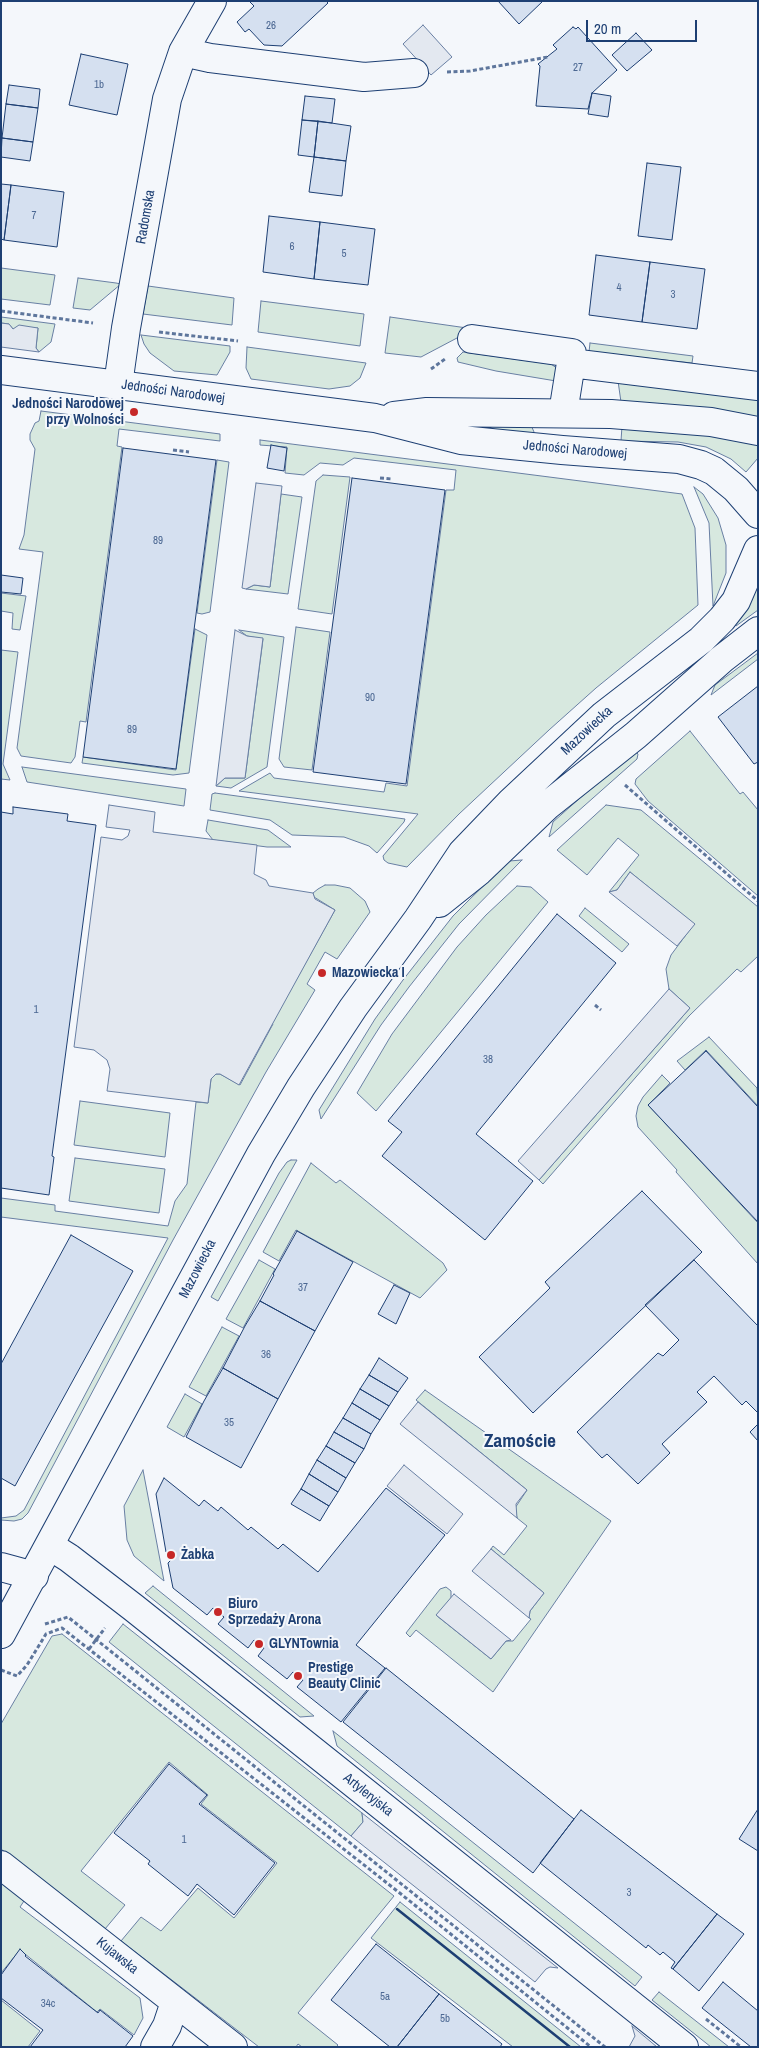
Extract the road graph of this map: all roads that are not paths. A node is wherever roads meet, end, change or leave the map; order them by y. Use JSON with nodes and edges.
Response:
{"nodes":[{"id":1,"x":212,"y":1,"type":"edge"},
{"id":2,"x":183,"y":52,"type":"junction"},
{"id":3,"x":414,"y":73,"type":"dead end"},
{"id":4,"x":472,"y":340,"type":"dead end"},
{"id":5,"x":571,"y":363,"type":"junction"},
{"id":6,"x":1,"y":370,"type":"edge"},
{"id":7,"x":118,"y":384,"type":"junction"},
{"id":8,"x":758,"y":386,"type":"edge"},
{"id":9,"x":564,"y":414,"type":"junction"},
{"id":10,"x":375,"y":418,"type":"junction"},
{"id":11,"x":758,"y":431,"type":"edge"},
{"id":12,"x":758,"y":514,"type":"edge"},
{"id":13,"x":758,"y":550,"type":"edge"},
{"id":14,"x":758,"y":631,"type":"edge"},
{"id":15,"x":418,"y":920,"type":"junction"},
{"id":16,"x":50,"y":1546,"type":"junction"},
{"id":17,"x":1,"y":1567,"type":"edge"},
{"id":18,"x":34,"y":1576,"type":"junction"},
{"id":19,"x":1,"y":1634,"type":"edge"},
{"id":20,"x":1,"y":1865,"type":"edge"},
{"id":21,"x":175,"y":2002,"type":"junction"},
{"id":22,"x":155,"y":2047,"type":"edge"},
{"id":23,"x":233,"y":2047,"type":"edge"},
{"id":24,"x":684,"y":2047,"type":"edge"}],
"edges":[{"from":1,"to":2,"type":"street","name":"Radomska"},
{"from":2,"to":3,"type":"street"},
{"from":2,"to":7,"type":"street","name":"Radomska"},
{"from":4,"to":5,"type":"street"},
{"from":5,"to":8,"type":"street"},
{"from":5,"to":9,"type":"street"},
{"from":6,"to":7,"type":"street","name":"Jedności Narodowej"},
{"from":7,"to":10,"type":"street","name":"Jedności Narodowej"},
{"from":9,"to":10,"type":"street","name":"Jedności Narodowej"},
{"from":9,"to":11,"type":"street","name":"Jedności Narodowej"},
{"from":10,"to":12,"type":"street","name":"Jedności Narodowej"},
{"from":13,"to":15,"type":"street","name":"Mazowiecka"},
{"from":14,"to":15,"type":"street","name":"Mazowiecka"},
{"from":15,"to":16,"type":"street","name":"Mazowiecka"},
{"from":16,"to":18,"type":"street","name":"Mazowiecka"},
{"from":16,"to":24,"type":"street","name":"Artyleryjska"},
{"from":17,"to":18,"type":"street"},
{"from":18,"to":19,"type":"street","name":"Mazowiecka"},
{"from":20,"to":21,"type":"street","name":"Kujawska"},
{"from":21,"to":22,"type":"street"},
{"from":21,"to":23,"type":"street","name":"Kujawska"}]}
